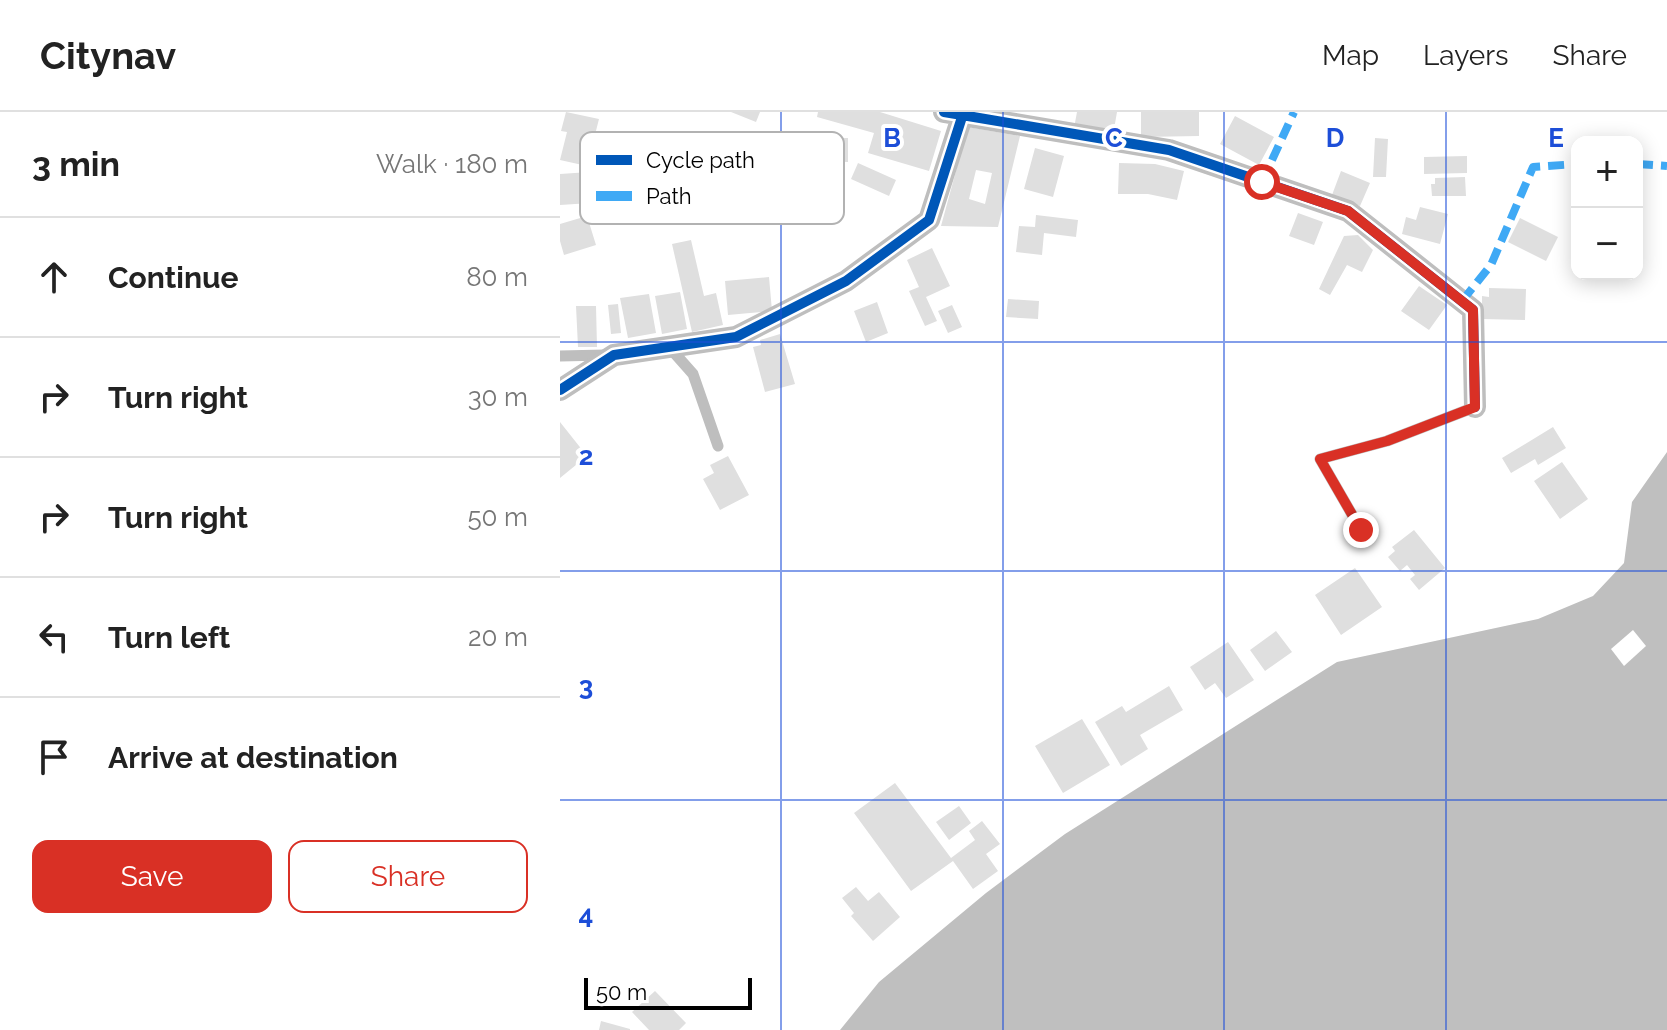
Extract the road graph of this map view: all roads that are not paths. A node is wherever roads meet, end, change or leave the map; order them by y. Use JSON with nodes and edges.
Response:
{"nodes":[{"id":1,"x":953,"y":114,"type":"edge"},
{"id":2,"x":669,"y":347,"type":"junction"},
{"id":3,"x":614,"y":355,"type":"junction"},
{"id":4,"x":560,"y":356,"type":"edge"},
{"id":5,"x":560,"y":390,"type":"edge"},
{"id":6,"x":1475,"y":407,"type":"joint"},
{"id":7,"x":718,"y":446,"type":"dead end"},
{"id":8,"x":1361,"y":530,"type":"dead end"}],
"edges":[{"from":1,"to":2,"type":"street"},
{"from":1,"to":6,"type":"street"},
{"from":2,"to":3,"type":"street"},
{"from":2,"to":7,"type":"lane"},
{"from":3,"to":4,"type":"lane"},
{"from":3,"to":5,"type":"street"},
{"from":6,"to":8,"type":"lane"}]}
